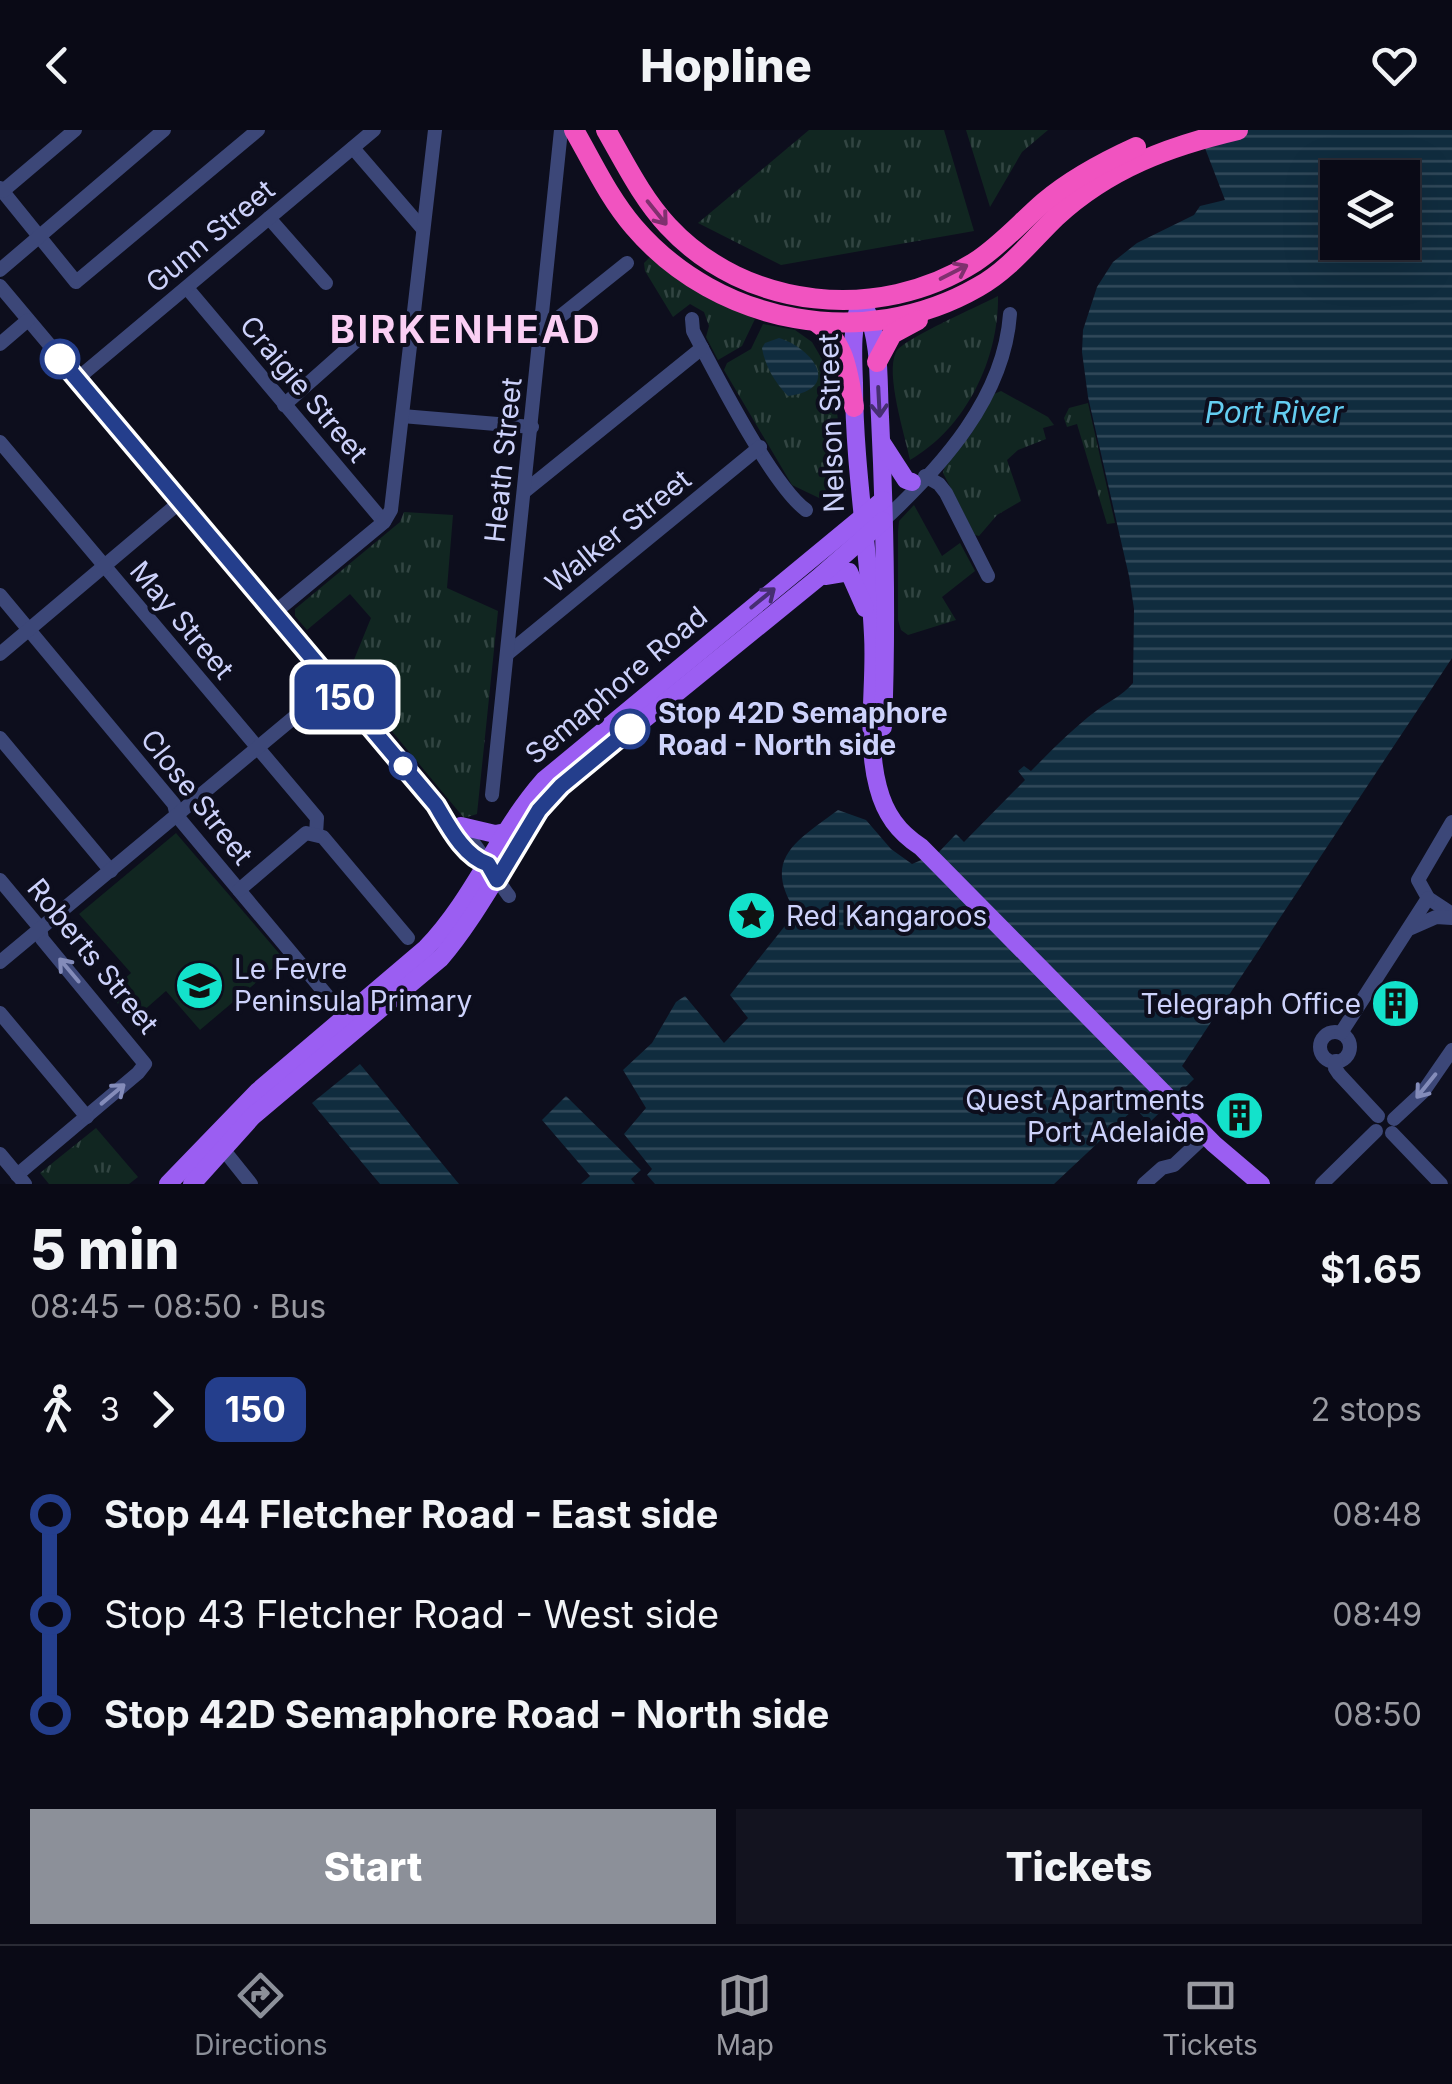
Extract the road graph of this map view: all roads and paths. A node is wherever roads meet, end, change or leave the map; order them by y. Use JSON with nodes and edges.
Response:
{"nodes":[{"id":1,"x":75,"y":130,"type":"edge"},
{"id":2,"x":164,"y":130,"type":"edge"},
{"id":3,"x":258,"y":130,"type":"edge"},
{"id":4,"x":374,"y":130,"type":"edge"},
{"id":5,"x":434,"y":130,"type":"edge"},
{"id":6,"x":560,"y":130,"type":"edge"},
{"id":7,"x":574,"y":130,"type":"edge"},
{"id":8,"x":606,"y":130,"type":"edge"},
{"id":9,"x":1189,"y":130,"type":"edge"},
{"id":10,"x":1238,"y":130,"type":"edge"},
{"id":11,"x":353,"y":148,"type":"junction"},
{"id":12,"x":1138,"y":154,"type":"junction"},
{"id":13,"x":1,"y":189,"type":"edge"},
{"id":14,"x":269,"y":218,"type":"junction"},
{"id":15,"x":422,"y":228,"type":"junction"},
{"id":16,"x":39,"y":236,"type":"junction"},
{"id":17,"x":627,"y":263,"type":"dead end"},
{"id":18,"x":0,"y":270,"type":"edge"},
{"id":19,"x":1000,"y":272,"type":"junction"},
{"id":20,"x":326,"y":283,"type":"dead end"},
{"id":21,"x":0,"y":286,"type":"edge"},
{"id":22,"x":187,"y":288,"type":"junction"},
{"id":23,"x":862,"y":300,"type":"junction"},
{"id":24,"x":1010,"y":314,"type":"dead end"},
{"id":25,"x":692,"y":319,"type":"dead end"},
{"id":26,"x":28,"y":320,"type":"junction"},
{"id":27,"x":869,"y":321,"type":"junction"},
{"id":28,"x":816,"y":322,"type":"junction"},
{"id":29,"x":542,"y":330,"type":"junction"},
{"id":30,"x":364,"y":334,"type":"dead end"},
{"id":31,"x":0,"y":344,"type":"edge"},
{"id":32,"x":702,"y":348,"type":"junction"},
{"id":33,"x":877,"y":362,"type":"junction"},
{"id":34,"x":77,"y":379,"type":"junction"},
{"id":35,"x":284,"y":405,"type":"junction"},
{"id":36,"x":854,"y":407,"type":"junction"},
{"id":37,"x":402,"y":416,"type":"junction"},
{"id":38,"x":532,"y":427,"type":"junction"},
{"id":39,"x":0,"y":442,"type":"edge"},
{"id":40,"x":882,"y":442,"type":"junction"},
{"id":41,"x":760,"y":448,"type":"junction"},
{"id":42,"x":918,"y":479,"type":"junction"},
{"id":43,"x":525,"y":491,"type":"junction"},
{"id":44,"x":883,"y":500,"type":"junction"},
{"id":45,"x":180,"y":502,"type":"junction"},
{"id":46,"x":806,"y":510,"type":"dead end"},
{"id":47,"x":862,"y":516,"type":"junction"},
{"id":48,"x":883,"y":521,"type":"junction"},
{"id":49,"x":384,"y":522,"type":"junction"},
{"id":50,"x":864,"y":538,"type":"junction"},
{"id":51,"x":104,"y":566,"type":"junction"},
{"id":52,"x":988,"y":576,"type":"dead end"},
{"id":53,"x":818,"y":578,"type":"junction"},
{"id":54,"x":0,"y":596,"type":"edge"},
{"id":55,"x":274,"y":612,"type":"junction"},
{"id":56,"x":29,"y":630,"type":"junction"},
{"id":57,"x":874,"y":637,"type":"junction"},
{"id":58,"x":0,"y":654,"type":"edge"},
{"id":59,"x":507,"y":654,"type":"junction"},
{"id":60,"x":334,"y":684,"type":"junction"},
{"id":61,"x":0,"y":738,"type":"edge"},
{"id":62,"x":258,"y":749,"type":"junction"},
{"id":63,"x":492,"y":795,"type":"dead end"},
{"id":64,"x":436,"y":805,"type":"junction"},
{"id":65,"x":177,"y":816,"type":"junction"},
{"id":66,"x":1452,"y":822,"type":"edge"},
{"id":67,"x":461,"y":826,"type":"junction"},
{"id":68,"x":506,"y":832,"type":"junction"},
{"id":69,"x":316,"y":834,"type":"junction"},
{"id":70,"x":921,"y":848,"type":"junction"},
{"id":71,"x":111,"y":870,"type":"junction"},
{"id":72,"x":492,"y":872,"type":"junction"},
{"id":73,"x":0,"y":880,"type":"edge"},
{"id":74,"x":240,"y":890,"type":"junction"},
{"id":75,"x":509,"y":896,"type":"dead end"},
{"id":76,"x":1428,"y":898,"type":"junction"},
{"id":77,"x":1452,"y":916,"type":"edge"},
{"id":78,"x":40,"y":928,"type":"junction"},
{"id":79,"x":1405,"y":932,"type":"junction"},
{"id":80,"x":408,"y":938,"type":"dead end"},
{"id":81,"x":0,"y":962,"type":"edge"},
{"id":82,"x":0,"y":1013,"type":"edge"},
{"id":83,"x":350,"y":1023,"type":"junction"},
{"id":84,"x":1342,"y":1033,"type":"junction"},
{"id":85,"x":1452,"y":1050,"type":"edge"},
{"id":86,"x":1336,"y":1062,"type":"junction"},
{"id":87,"x":86,"y":1117,"type":"junction"},
{"id":88,"x":1385,"y":1125,"type":"junction"},
{"id":89,"x":1210,"y":1139,"type":"junction"},
{"id":90,"x":218,"y":1142,"type":"junction"},
{"id":91,"x":0,"y":1154,"type":"edge"},
{"id":92,"x":23,"y":1176,"type":"edge"},
{"id":93,"x":168,"y":1184,"type":"edge"},
{"id":94,"x":192,"y":1184,"type":"edge"},
{"id":95,"x":250,"y":1184,"type":"edge"},
{"id":96,"x":1144,"y":1184,"type":"edge"},
{"id":97,"x":1243,"y":1184,"type":"edge"},
{"id":98,"x":1261,"y":1184,"type":"edge"},
{"id":99,"x":1322,"y":1184,"type":"edge"},
{"id":100,"x":1441,"y":1184,"type":"edge"}],
"edges":[{"from":1,"to":13,"type":"street"},
{"from":2,"to":16,"type":"street"},
{"from":3,"to":16,"type":"street"},
{"from":4,"to":11,"type":"street","name":"Gunn Street"},
{"from":5,"to":15,"type":"street"},
{"from":6,"to":29,"type":"street","name":"Heath Street"},
{"from":7,"to":28,"type":"highway"},
{"from":8,"to":23,"type":"highway","one_way":true},
{"from":9,"to":12,"type":"highway"},
{"from":10,"to":12,"type":"highway"},
{"from":11,"to":14,"type":"street","name":"Gunn Street"},
{"from":11,"to":15,"type":"street"},
{"from":12,"to":19,"type":"highway"},
{"from":23,"to":12,"type":"highway","one_way":true},
{"from":13,"to":16,"type":"street"},
{"from":14,"to":20,"type":"street"},
{"from":14,"to":22,"type":"street","name":"Gunn Street"},
{"from":15,"to":37,"type":"street"},
{"from":16,"to":18,"type":"street"},
{"from":17,"to":29,"type":"street"},
{"from":19,"to":27,"type":"highway"},
{"from":19,"to":33,"type":"highway"},
{"from":21,"to":26,"type":"street"},
{"from":22,"to":34,"type":"street","name":"Gunn Street"},
{"from":22,"to":35,"type":"street","name":"Craigie Street"},
{"from":23,"to":27,"type":"main road","name":"Nelson Street"},
{"from":24,"to":42,"type":"street","name":"Semaphore Road"},
{"from":25,"to":32,"type":"street"},
{"from":26,"to":31,"type":"street"},
{"from":26,"to":34,"type":"street"},
{"from":27,"to":28,"type":"highway"},
{"from":27,"to":33,"type":"main road","name":"Nelson Street"},
{"from":27,"to":36,"type":"main road","name":"Nelson Street"},
{"from":28,"to":36,"type":"highway"},
{"from":29,"to":38,"type":"street","name":"Heath Street"},
{"from":30,"to":35,"type":"street"},
{"from":32,"to":41,"type":"street"},
{"from":32,"to":43,"type":"street"},
{"from":33,"to":40,"type":"main road","name":"Nelson Street","one_way":true},
{"from":34,"to":45,"type":"street"},
{"from":35,"to":49,"type":"street","name":"Craigie Street"},
{"from":36,"to":47,"type":"main road","name":"Nelson Street"},
{"from":37,"to":38,"type":"street"},
{"from":37,"to":49,"type":"street"},
{"from":38,"to":43,"type":"street","name":"Heath Street"},
{"from":39,"to":51,"type":"street","name":"May Street"},
{"from":40,"to":42,"type":"main road"},
{"from":40,"to":44,"type":"main road","name":"Nelson Street"},
{"from":41,"to":46,"type":"street"},
{"from":41,"to":59,"type":"street","name":"Walker Street"},
{"from":42,"to":44,"type":"street","name":"Semaphore Road"},
{"from":42,"to":48,"type":"street","name":"Semaphore Road"},
{"from":42,"to":52,"type":"street"},
{"from":43,"to":59,"type":"street","name":"Heath Street"},
{"from":44,"to":47,"type":"main road","name":"Semaphore Road"},
{"from":44,"to":48,"type":"main road","name":"Nelson Street"},
{"from":45,"to":51,"type":"street"},
{"from":45,"to":55,"type":"street"},
{"from":47,"to":50,"type":"main road","name":"Nelson Street"},
{"from":68,"to":47,"type":"main road","name":"Semaphore Road","one_way":true},
{"from":48,"to":50,"type":"main road","name":"Semaphore Road"},
{"from":48,"to":70,"type":"main road","name":"Nelson Street"},
{"from":49,"to":55,"type":"street"},
{"from":50,"to":53,"type":"main road","name":"Semaphore Road"},
{"from":50,"to":57,"type":"main road","name":"Nelson Street"},
{"from":51,"to":56,"type":"street"},
{"from":51,"to":62,"type":"street","name":"May Street"},
{"from":53,"to":57,"type":"main road"},
{"from":53,"to":72,"type":"main road","name":"Semaphore Road"},
{"from":54,"to":56,"type":"street","name":"Close Street"},
{"from":55,"to":60,"type":"street"},
{"from":56,"to":58,"type":"street"},
{"from":56,"to":65,"type":"street","name":"Close Street"},
{"from":57,"to":70,"type":"main road","name":"Nelson Street"},
{"from":59,"to":63,"type":"street","name":"Heath Street"},
{"from":60,"to":62,"type":"street"},
{"from":60,"to":64,"type":"street"},
{"from":61,"to":71,"type":"street"},
{"from":62,"to":65,"type":"street"},
{"from":62,"to":69,"type":"street","name":"May Street"},
{"from":64,"to":67,"type":"street"},
{"from":64,"to":72,"type":"street"},
{"from":65,"to":71,"type":"street"},
{"from":65,"to":74,"type":"street","name":"Close Street"},
{"from":66,"to":76,"type":"street"},
{"from":67,"to":68,"type":"main road"},
{"from":67,"to":72,"type":"street"},
{"from":68,"to":72,"type":"main road","name":"Semaphore Road"},
{"from":69,"to":74,"type":"street"},
{"from":69,"to":80,"type":"street","name":"May Street"},
{"from":70,"to":89,"type":"main road","name":"Nelson Street"},
{"from":71,"to":78,"type":"street"},
{"from":72,"to":75,"type":"street"},
{"from":72,"to":83,"type":"main road","name":"Semaphore Road"},
{"from":73,"to":78,"type":"street","name":"Roberts Street"},
{"from":74,"to":83,"type":"street","name":"Close Street"},
{"from":76,"to":77,"type":"street"},
{"from":76,"to":79,"type":"street"},
{"from":77,"to":79,"type":"street"},
{"from":78,"to":81,"type":"street"},
{"from":87,"to":78,"type":"street","name":"Roberts Street","one_way":true},
{"from":79,"to":84,"type":"street"},
{"from":82,"to":87,"type":"street"},
{"from":83,"to":90,"type":"main road","name":"Semaphore Road"},
{"from":84,"to":86,"type":"street"},
{"from":84,"to":86,"type":"street"},
{"from":85,"to":88,"type":"street","one_way":true},
{"from":86,"to":88,"type":"street"},
{"from":87,"to":92,"type":"street"},
{"from":88,"to":99,"type":"street"},
{"from":88,"to":100,"type":"street"},
{"from":89,"to":96,"type":"street"},
{"from":89,"to":97,"type":"main road","name":"Nelson Street"},
{"from":89,"to":98,"type":"main road","name":"Nelson Street"},
{"from":90,"to":93,"type":"main road","name":"Semaphore Road"},
{"from":90,"to":94,"type":"main road","name":"Semaphore Road"},
{"from":90,"to":95,"type":"street"},
{"from":91,"to":92,"type":"street"}]}
